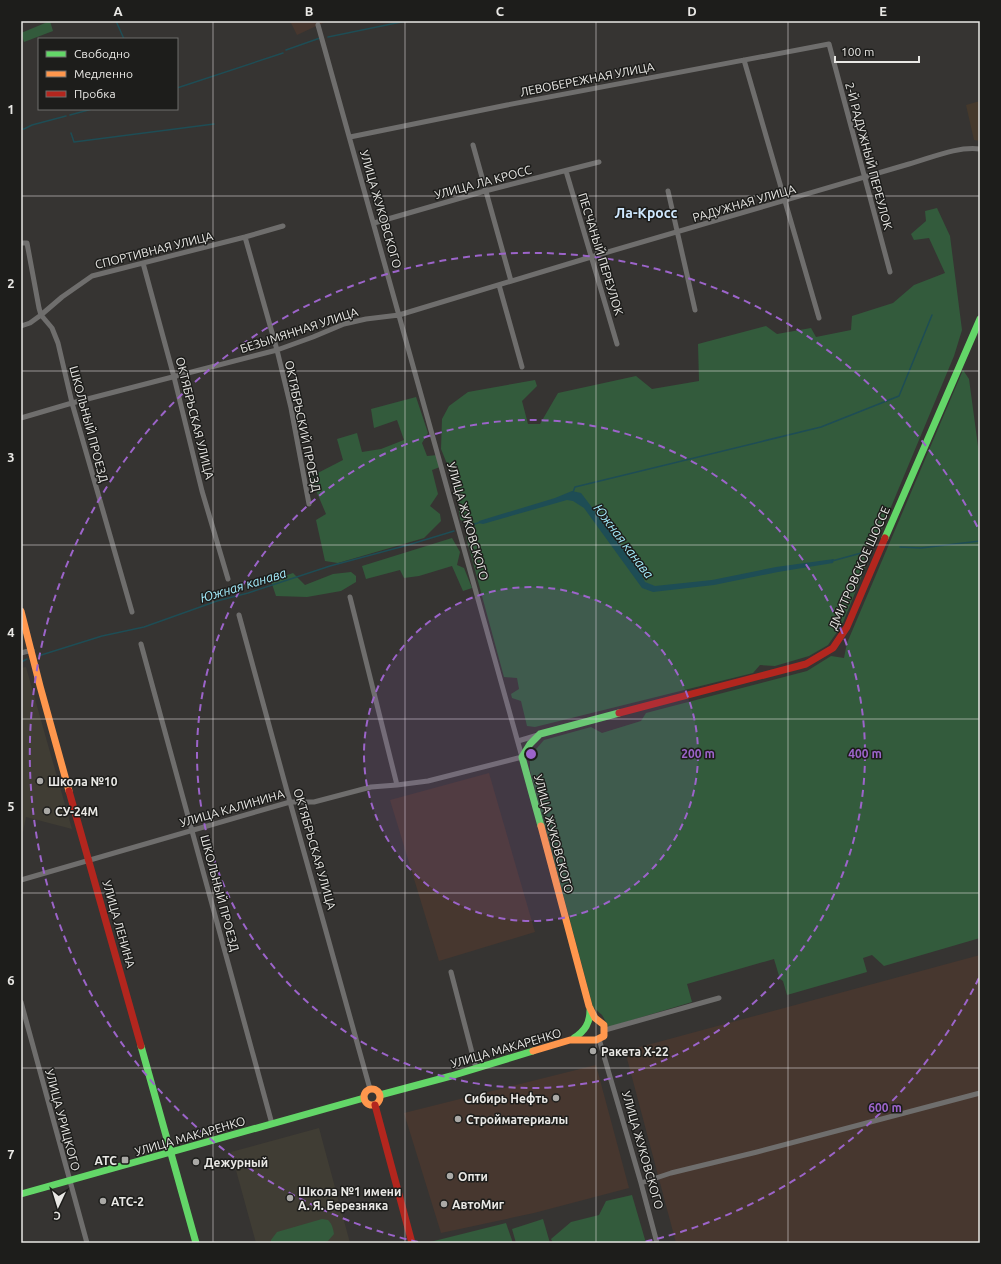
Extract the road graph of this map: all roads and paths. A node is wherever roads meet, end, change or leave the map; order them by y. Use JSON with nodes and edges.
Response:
{"nodes":[{"id":1,"x":318,"y":25,"type":"dead end"},
{"id":2,"x":829,"y":44,"type":"joint"},
{"id":3,"x":744,"y":60,"type":"junction"},
{"id":4,"x":350,"y":137,"type":"junction"},
{"id":5,"x":473,"y":145,"type":"dead end"},
{"id":6,"x":980,"y":149,"type":"edge"},
{"id":7,"x":598,"y":162,"type":"dead end"},
{"id":8,"x":566,"y":171,"type":"junction"},
{"id":9,"x":865,"y":177,"type":"junction"},
{"id":10,"x":485,"y":191,"type":"junction"},
{"id":11,"x":668,"y":191,"type":"dead end"},
{"id":12,"x":785,"y":201,"type":"junction"},
{"id":13,"x":374,"y":223,"type":"junction"},
{"id":14,"x":283,"y":226,"type":"dead end"},
{"id":15,"x":678,"y":232,"type":"junction"},
{"id":16,"x":245,"y":237,"type":"junction"},
{"id":17,"x":21,"y":243,"type":"edge"},
{"id":18,"x":591,"y":257,"type":"junction"},
{"id":19,"x":144,"y":263,"type":"junction"},
{"id":20,"x":890,"y":272,"type":"dead end"},
{"id":21,"x":511,"y":281,"type":"junction"},
{"id":22,"x":498,"y":285,"type":"junction"},
{"id":23,"x":695,"y":310,"type":"dead end"},
{"id":24,"x":41,"y":315,"type":"junction"},
{"id":25,"x":399,"y":315,"type":"junction"},
{"id":26,"x":819,"y":318,"type":"dead end"},
{"id":27,"x":980,"y":319,"type":"edge"},
{"id":28,"x":21,"y":326,"type":"edge"},
{"id":29,"x":617,"y":344,"type":"dead end"},
{"id":30,"x":277,"y":350,"type":"junction"},
{"id":31,"x":522,"y":367,"type":"dead end"},
{"id":32,"x":174,"y":376,"type":"junction"},
{"id":33,"x":72,"y":403,"type":"junction"},
{"id":34,"x":21,"y":418,"type":"edge"},
{"id":35,"x":309,"y":504,"type":"dead end"},
{"id":36,"x":228,"y":579,"type":"dead end"},
{"id":37,"x":350,"y":597,"type":"dead end"},
{"id":38,"x":21,"y":611,"type":"edge"},
{"id":39,"x":132,"y":612,"type":"dead end"},
{"id":40,"x":239,"y":615,"type":"dead end"},
{"id":41,"x":142,"y":644,"type":"dead end"},
{"id":42,"x":32,"y":650,"type":"junction"},
{"id":43,"x":21,"y":653,"type":"edge"},
{"id":44,"x":540,"y":734,"type":"junction"},
{"id":45,"x":518,"y":741,"type":"junction"},
{"id":46,"x":522,"y":757,"type":"junction"},
{"id":47,"x":397,"y":785,"type":"junction"},
{"id":48,"x":290,"y":802,"type":"junction"},
{"id":49,"x":192,"y":830,"type":"junction"},
{"id":50,"x":89,"y":859,"type":"junction"},
{"id":51,"x":21,"y":880,"type":"edge"},
{"id":52,"x":451,"y":972,"type":"dead end"},
{"id":53,"x":719,"y":998,"type":"dead end"},
{"id":54,"x":21,"y":1002,"type":"edge"},
{"id":55,"x":589,"y":1006,"type":"junction"},
{"id":56,"x":599,"y":1022,"type":"junction"},
{"id":57,"x":588,"y":1027,"type":"junction"},
{"id":58,"x":605,"y":1030,"type":"junction"},
{"id":59,"x":596,"y":1039,"type":"junction"},
{"id":60,"x":570,"y":1040,"type":"junction"},
{"id":61,"x":476,"y":1068,"type":"junction"},
{"id":62,"x":370,"y":1089,"type":"junction"},
{"id":63,"x":980,"y":1093,"type":"edge"},
{"id":64,"x":380,"y":1095,"type":"junction"},
{"id":65,"x":364,"y":1098,"type":"junction"},
{"id":66,"x":374,"y":1105,"type":"junction"},
{"id":67,"x":272,"y":1124,"type":"junction"},
{"id":68,"x":171,"y":1152,"type":"junction"},
{"id":69,"x":70,"y":1181,"type":"junction"},
{"id":70,"x":641,"y":1184,"type":"junction"},
{"id":71,"x":21,"y":1194,"type":"edge"},
{"id":72,"x":87,"y":1243,"type":"edge"},
{"id":73,"x":196,"y":1243,"type":"edge"},
{"id":74,"x":412,"y":1243,"type":"edge"},
{"id":75,"x":657,"y":1243,"type":"edge"}],
"edges":[{"from":1,"to":4,"type":"street","name":"УЛИЦА ЖУКОВСКОГО"},
{"from":2,"to":3,"type":"street","name":"ЛЕВОБЕРЕЖНАЯ УЛИЦА"},
{"from":2,"to":9,"type":"street","name":"2-Й РАДУЖНЫЙ ПЕРЕУЛОК"},
{"from":3,"to":4,"type":"street","name":"ЛЕВОБЕРЕЖНАЯ УЛИЦА"},
{"from":3,"to":12,"type":"street"},
{"from":4,"to":13,"type":"street","name":"УЛИЦА ЖУКОВСКОГО"},
{"from":5,"to":10,"type":"street"},
{"from":6,"to":9,"type":"street","name":"РАДУЖНАЯ УЛИЦА"},
{"from":7,"to":8,"type":"street","name":"УЛИЦА ЛА КРОСС"},
{"from":8,"to":10,"type":"street","name":"УЛИЦА ЛА КРОСС"},
{"from":8,"to":18,"type":"street","name":"ПЕСЧАНЫЙ ПЕРЕУЛОК"},
{"from":9,"to":12,"type":"street","name":"РАДУЖНАЯ УЛИЦА"},
{"from":9,"to":20,"type":"street","name":"2-Й РАДУЖНЫЙ ПЕРЕУЛОК"},
{"from":10,"to":13,"type":"street","name":"УЛИЦА ЛА КРОСС"},
{"from":10,"to":21,"type":"street"},
{"from":11,"to":15,"type":"street"},
{"from":12,"to":15,"type":"street","name":"РАДУЖНАЯ УЛИЦА"},
{"from":12,"to":26,"type":"street"},
{"from":13,"to":25,"type":"street","name":"УЛИЦА ЖУКОВСКОГО"},
{"from":14,"to":16,"type":"street","name":"СПОРТИВНАЯ УЛИЦА"},
{"from":15,"to":18,"type":"street","name":"РАДУЖНАЯ УЛИЦА"},
{"from":15,"to":23,"type":"street"},
{"from":16,"to":19,"type":"street","name":"СПОРТИВНАЯ УЛИЦА"},
{"from":16,"to":30,"type":"street","name":"ОКТЯБРЬСКИЙ ПРОЕЗД"},
{"from":17,"to":24,"type":"street","name":"ШКОЛЬНЫЙ ПРОЕЗД"},
{"from":18,"to":21,"type":"street","name":"РАДУЖНАЯ УЛИЦА"},
{"from":18,"to":29,"type":"street","name":"ПЕСЧАНЫЙ ПЕРЕУЛОК"},
{"from":19,"to":24,"type":"street","name":"СПОРТИВНАЯ УЛИЦА"},
{"from":19,"to":32,"type":"street","name":"ОКТЯБРЬСКАЯ УЛИЦА"},
{"from":21,"to":22,"type":"street","name":"РАДУЖНАЯ УЛИЦА"},
{"from":22,"to":25,"type":"street","name":"РАДУЖНАЯ УЛИЦА"},
{"from":22,"to":31,"type":"street"},
{"from":24,"to":28,"type":"street","name":"СПОРТИВНАЯ УЛИЦА"},
{"from":24,"to":33,"type":"street","name":"ШКОЛЬНЫЙ ПРОЕЗД"},
{"from":25,"to":30,"type":"street","name":"БЕЗЫМЯННАЯ УЛИЦА"},
{"from":25,"to":45,"type":"street","name":"УЛИЦА ЖУКОВСКОГО"},
{"from":27,"to":44,"type":"street","name":"ДМИТРОВСКОЕ ШОССЕ"},
{"from":30,"to":32,"type":"street","name":"БЕЗЫМЯННАЯ УЛИЦА"},
{"from":30,"to":35,"type":"street","name":"ОКТЯБРЬСКИЙ ПРОЕЗД"},
{"from":32,"to":33,"type":"street","name":"БЕЗЫМЯННАЯ УЛИЦА"},
{"from":32,"to":36,"type":"street","name":"ОКТЯБРЬСКАЯ УЛИЦА"},
{"from":33,"to":34,"type":"street","name":"БЕЗЫМЯННАЯ УЛИЦА"},
{"from":33,"to":39,"type":"street","name":"ШКОЛЬНЫЙ ПРОЕЗД"},
{"from":37,"to":47,"type":"street"},
{"from":38,"to":42,"type":"street","name":"УЛИЦА ЛЕНИНА"},
{"from":40,"to":48,"type":"street","name":"ОКТЯБРЬСКАЯ УЛИЦА"},
{"from":41,"to":49,"type":"street","name":"ШКОЛЬНЫЙ ПРОЕЗД"},
{"from":42,"to":43,"type":"street"},
{"from":42,"to":50,"type":"street","name":"УЛИЦА ЛЕНИНА"},
{"from":44,"to":45,"type":"street"},
{"from":44,"to":46,"type":"street"},
{"from":45,"to":46,"type":"street","name":"УЛИЦА ЖУКОВСКОГО"},
{"from":46,"to":47,"type":"street","name":"УЛИЦА КАЛИНИНА"},
{"from":46,"to":55,"type":"street","name":"УЛИЦА ЖУКОВСКОГО"},
{"from":47,"to":48,"type":"street","name":"УЛИЦА КАЛИНИНА"},
{"from":48,"to":49,"type":"street","name":"УЛИЦА КАЛИНИНА"},
{"from":48,"to":62,"type":"street","name":"ОКТЯБРЬСКАЯ УЛИЦА"},
{"from":49,"to":50,"type":"street","name":"УЛИЦА КАЛИНИНА"},
{"from":49,"to":67,"type":"street","name":"ШКОЛЬНЫЙ ПРОЕЗД"},
{"from":50,"to":51,"type":"street","name":"УЛИЦА КАЛИНИНА"},
{"from":50,"to":68,"type":"street","name":"УЛИЦА ЛЕНИНА"},
{"from":52,"to":61,"type":"street"},
{"from":53,"to":58,"type":"street"},
{"from":54,"to":69,"type":"street","name":"УЛИЦА УРИЦКОГО"},
{"from":55,"to":56,"type":"street","name":"УЛИЦА ЖУКОВСКОГО"},
{"from":55,"to":57,"type":"street"},
{"from":56,"to":57,"type":"street"},
{"from":56,"to":58,"type":"street"},
{"from":57,"to":59,"type":"street"},
{"from":57,"to":60,"type":"street"},
{"from":58,"to":59,"type":"street"},
{"from":59,"to":60,"type":"street","name":"УЛИЦА МАКАРЕНКО"},
{"from":59,"to":70,"type":"street","name":"УЛИЦА ЖУКОВСКОГО"},
{"from":60,"to":61,"type":"street","name":"УЛИЦА МАКАРЕНКО"},
{"from":61,"to":64,"type":"street","name":"УЛИЦА МАКАРЕНКО"},
{"from":62,"to":64,"type":"street"},
{"from":62,"to":65,"type":"street"},
{"from":63,"to":70,"type":"street"},
{"from":64,"to":66,"type":"street"},
{"from":65,"to":66,"type":"street"},
{"from":65,"to":67,"type":"street","name":"УЛИЦА МАКАРЕНКО"},
{"from":66,"to":74,"type":"street"},
{"from":67,"to":68,"type":"street","name":"УЛИЦА МАКАРЕНКО"},
{"from":68,"to":69,"type":"street","name":"УЛИЦА МАКАРЕНКО"},
{"from":68,"to":73,"type":"street","name":"УЛИЦА ЛЕНИНА"},
{"from":69,"to":71,"type":"street","name":"УЛИЦА МАКАРЕНКО"},
{"from":69,"to":72,"type":"street","name":"УЛИЦА УРИЦКОГО"},
{"from":70,"to":75,"type":"street","name":"УЛИЦА ЖУКОВСКОГО"}]}
